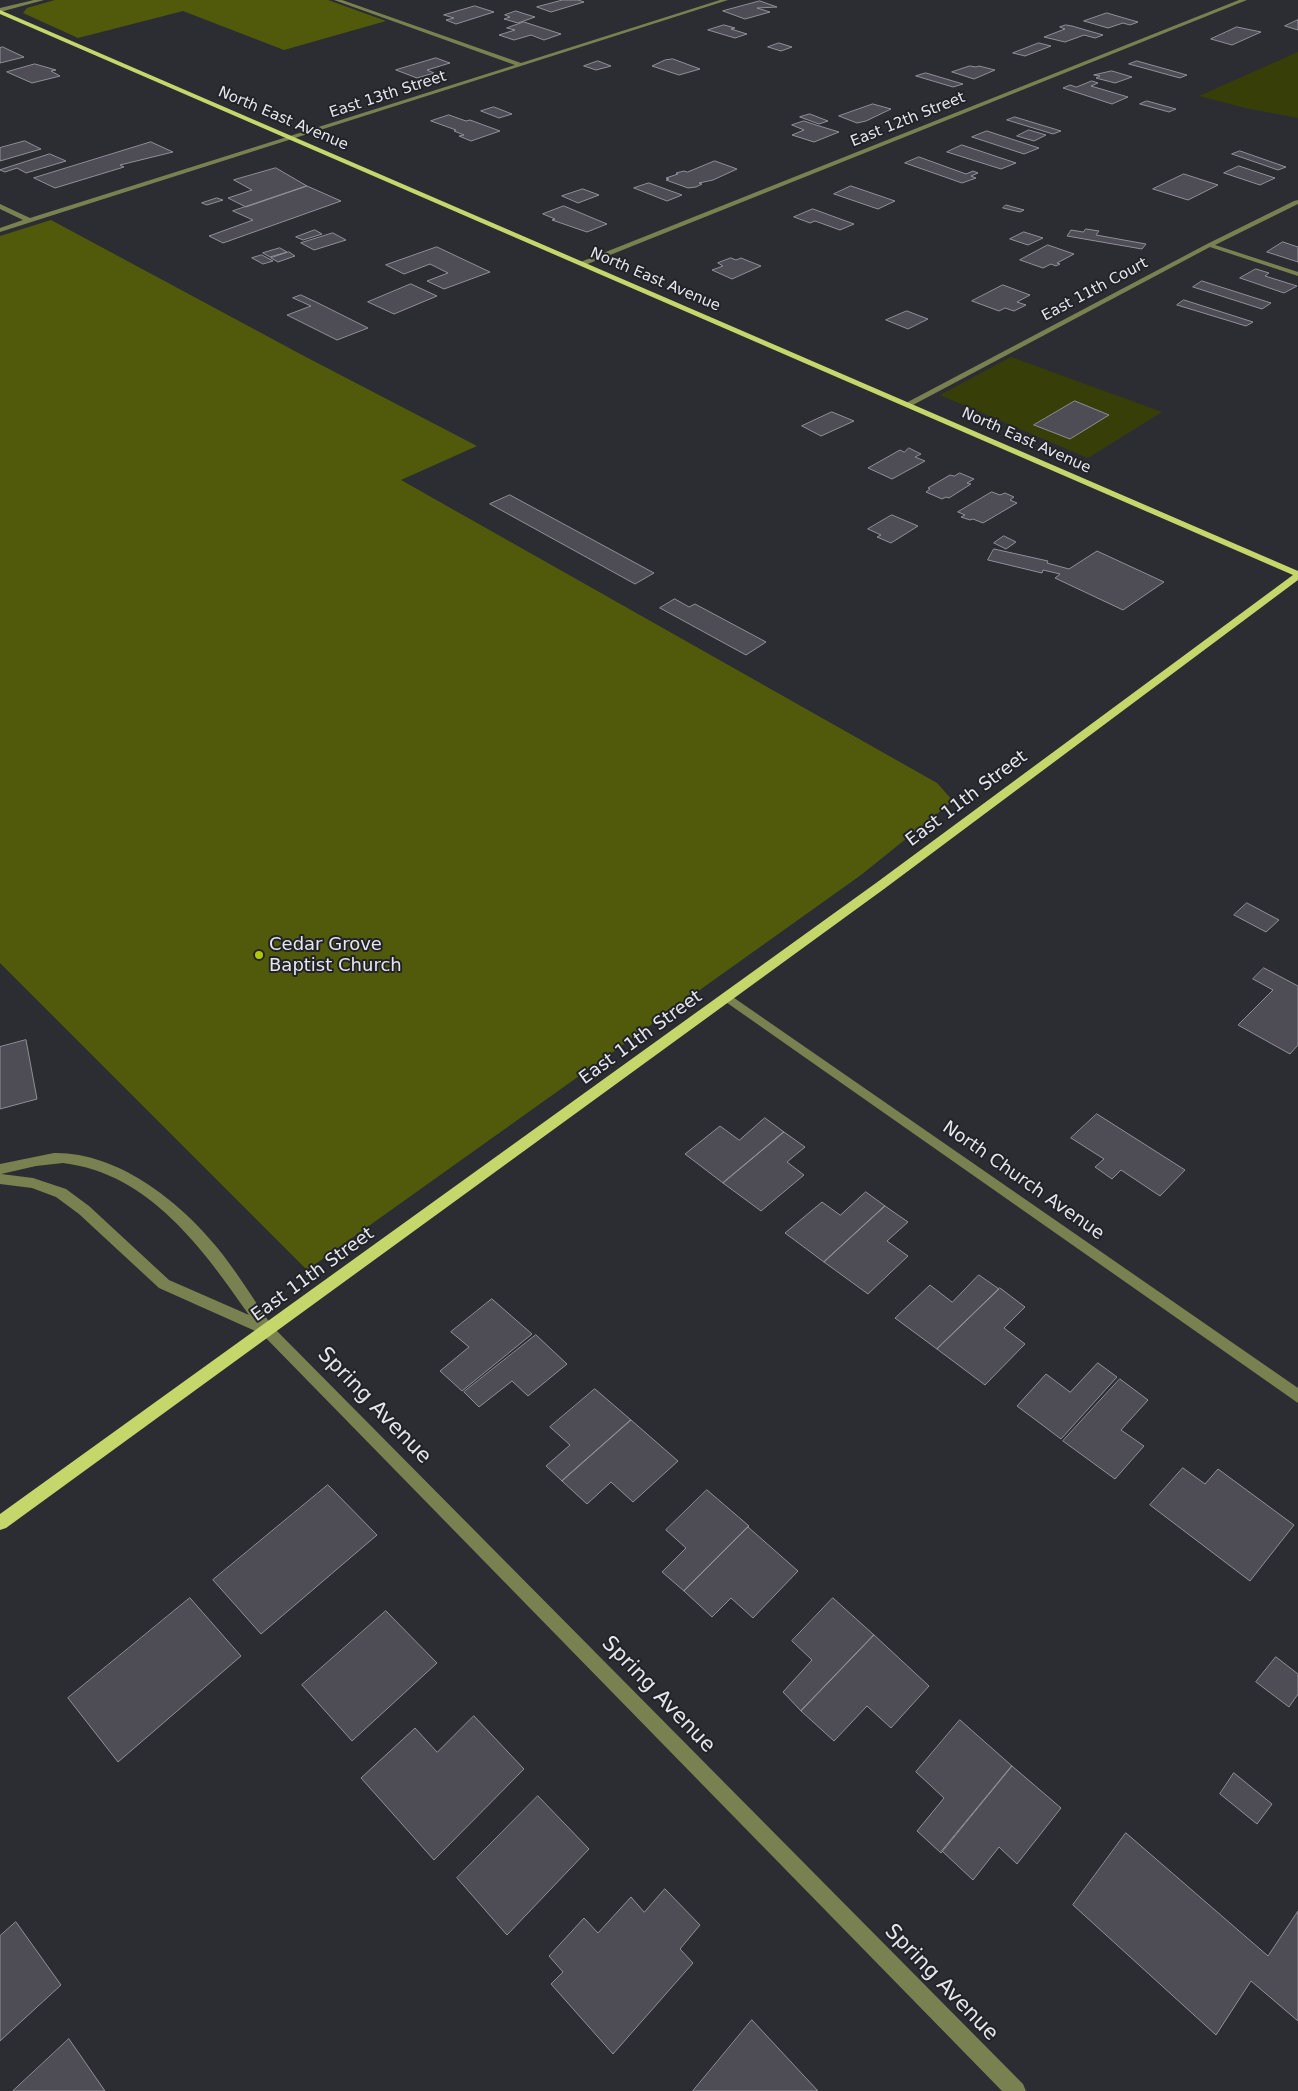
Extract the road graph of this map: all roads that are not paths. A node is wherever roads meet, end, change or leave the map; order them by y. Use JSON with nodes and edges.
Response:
{"nodes":[{"id":1,"x":41,"y":0,"type":"edge"},
{"id":2,"x":337,"y":0,"type":"edge"},
{"id":3,"x":725,"y":0,"type":"edge"},
{"id":4,"x":1244,"y":0,"type":"edge"},
{"id":5,"x":0,"y":11,"type":"edge"},
{"id":6,"x":522,"y":65,"type":"junction"},
{"id":7,"x":292,"y":138,"type":"junction"},
{"id":8,"x":1296,"y":202,"type":"dead end"},
{"id":9,"x":0,"y":206,"type":"edge"},
{"id":10,"x":30,"y":220,"type":"junction"},
{"id":11,"x":0,"y":230,"type":"edge"},
{"id":12,"x":1209,"y":245,"type":"junction"},
{"id":13,"x":582,"y":263,"type":"junction"},
{"id":14,"x":1298,"y":274,"type":"edge"},
{"id":15,"x":908,"y":404,"type":"junction"},
{"id":16,"x":1298,"y":575,"type":"edge"},
{"id":17,"x":727,"y":997,"type":"junction"},
{"id":18,"x":0,"y":1169,"type":"edge"},
{"id":19,"x":0,"y":1179,"type":"edge"},
{"id":20,"x":267,"y":1330,"type":"junction"},
{"id":21,"x":1298,"y":1396,"type":"edge"},
{"id":22,"x":0,"y":1523,"type":"edge"},
{"id":23,"x":1016,"y":2091,"type":"edge"}],
"edges":[{"from":1,"to":5,"type":"street"},
{"from":2,"to":6,"type":"street"},
{"from":3,"to":6,"type":"street","name":"East 13th Street"},
{"from":4,"to":13,"type":"street","name":"East 12th Street"},
{"from":5,"to":7,"type":"main road","name":"North East Avenue"},
{"from":6,"to":7,"type":"street","name":"East 13th Street"},
{"from":7,"to":10,"type":"street","name":"East 13th Street"},
{"from":7,"to":13,"type":"main road","name":"North East Avenue"},
{"from":8,"to":12,"type":"street","name":"East 11th Court"},
{"from":9,"to":10,"type":"street"},
{"from":10,"to":11,"type":"street","name":"East 13th Street"},
{"from":12,"to":14,"type":"street"},
{"from":12,"to":15,"type":"street","name":"East 11th Court"},
{"from":13,"to":15,"type":"main road","name":"North East Avenue"},
{"from":15,"to":16,"type":"main road","name":"North East Avenue"},
{"from":16,"to":17,"type":"main road","name":"East 11th Street"},
{"from":17,"to":20,"type":"main road","name":"East 11th Street"},
{"from":17,"to":21,"type":"street","name":"North Church Avenue"},
{"from":18,"to":20,"type":"street"},
{"from":19,"to":20,"type":"street"},
{"from":20,"to":22,"type":"main road","name":"East 11th Street"},
{"from":20,"to":23,"type":"street","name":"Spring Avenue"}]}
